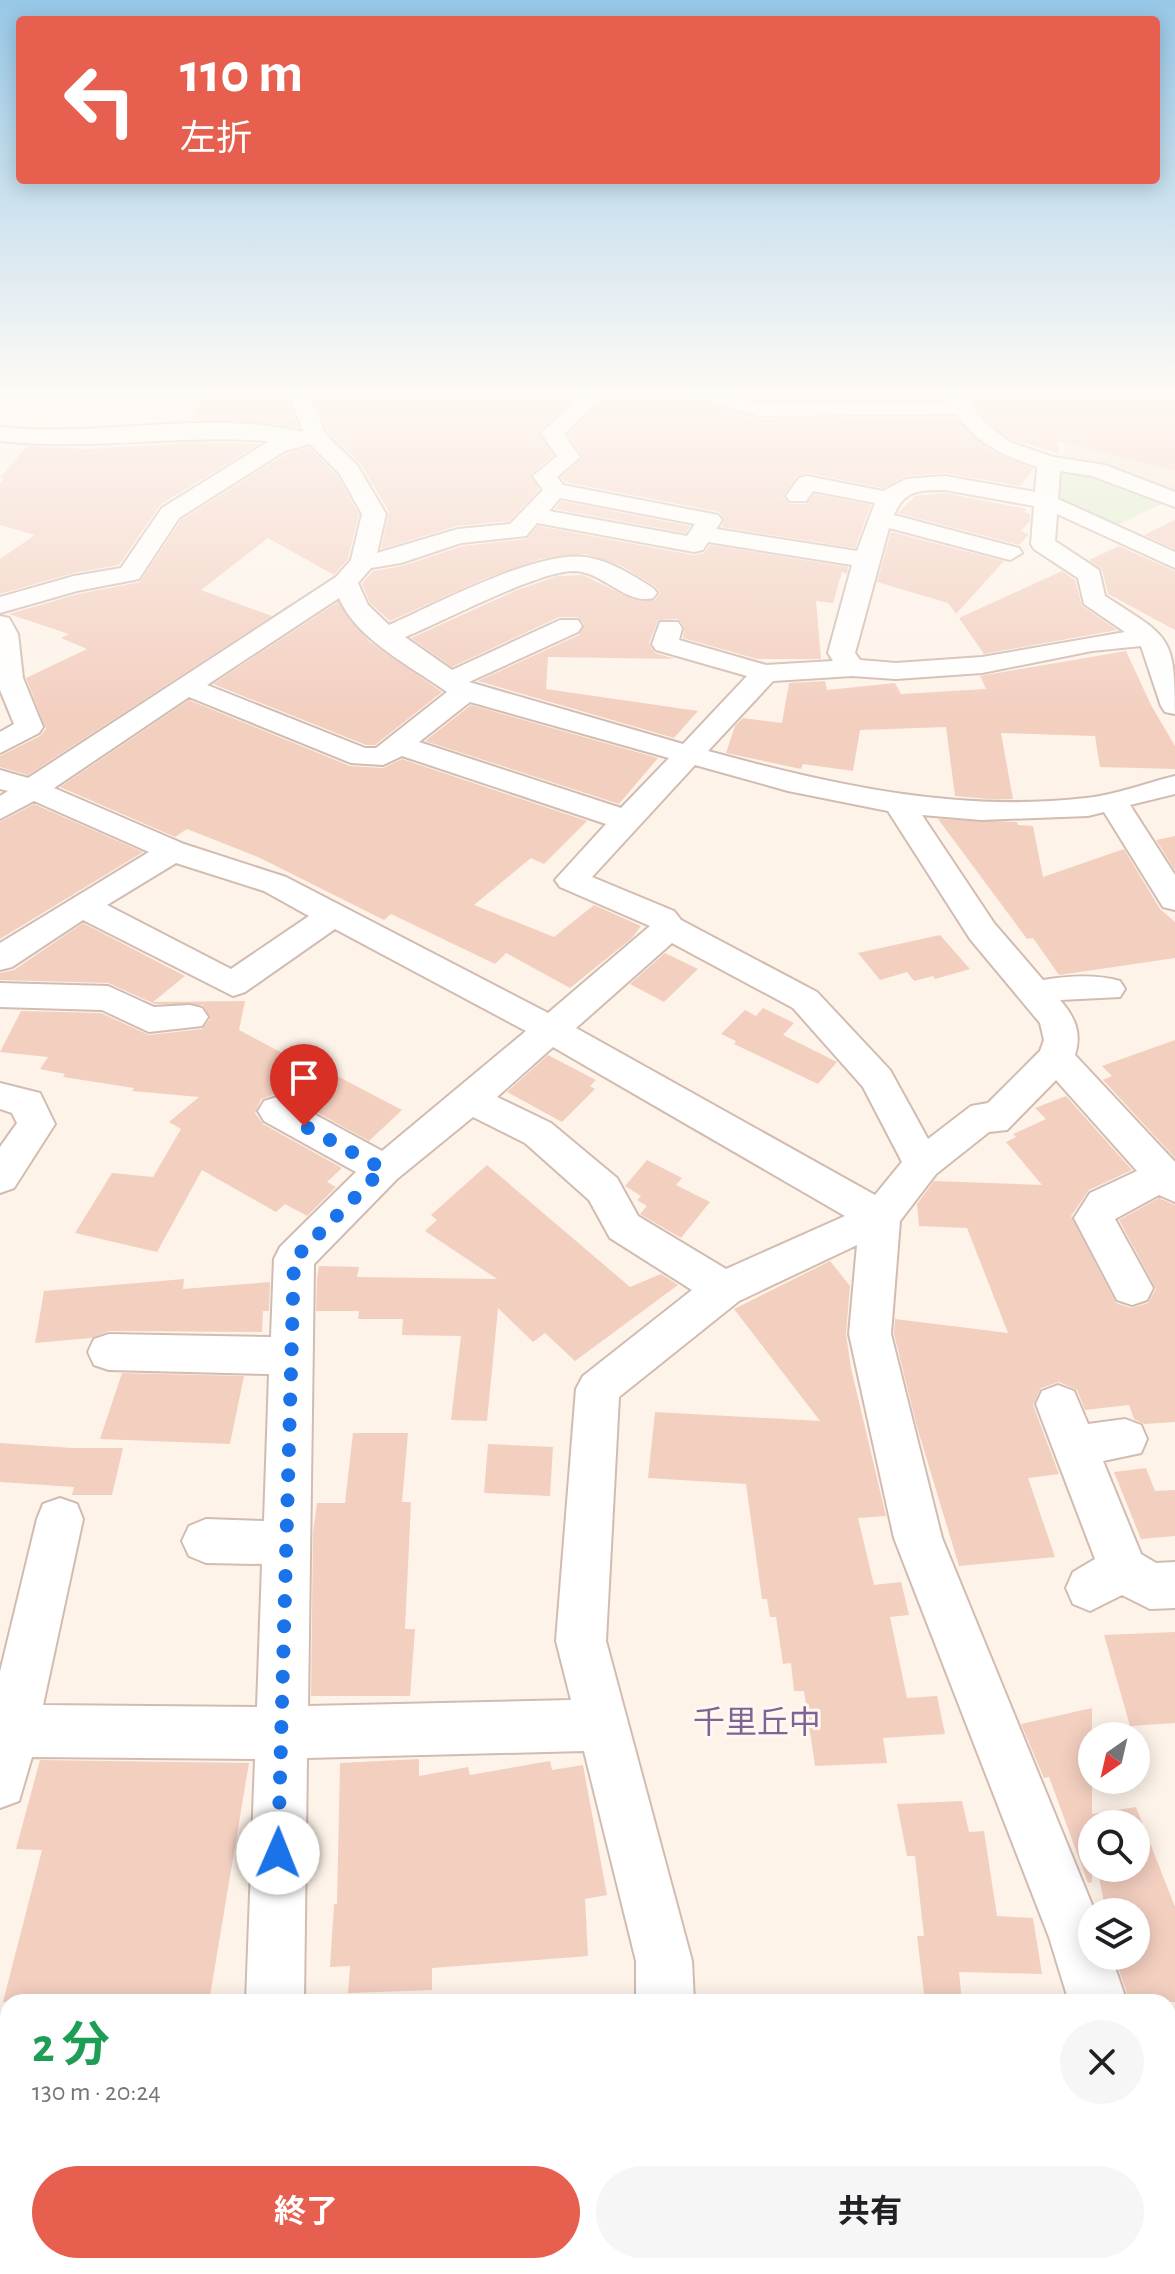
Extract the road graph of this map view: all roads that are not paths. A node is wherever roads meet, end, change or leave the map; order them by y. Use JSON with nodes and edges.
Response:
{"nodes":[{"id":1,"x":192,"y":499,"type":"edge"},
{"id":2,"x":366,"y":499,"type":"edge"},
{"id":3,"x":547,"y":499,"type":"edge"},
{"id":4,"x":602,"y":499,"type":"edge"},
{"id":5,"x":856,"y":499,"type":"edge"},
{"id":6,"x":890,"y":499,"type":"edge"},
{"id":7,"x":1029,"y":499,"type":"edge"},
{"id":8,"x":1048,"y":499,"type":"edge"},
{"id":9,"x":1048,"y":503,"type":"junction"},
{"id":10,"x":886,"y":509,"type":"junction"},
{"id":11,"x":532,"y":515,"type":"junction"},
{"id":12,"x":794,"y":522,"type":"dead end"},
{"id":13,"x":704,"y":534,"type":"junction"},
{"id":14,"x":782,"y":547,"type":"junction"},
{"id":15,"x":1010,"y":553,"type":"dead end"},
{"id":16,"x":866,"y":560,"type":"junction"},
{"id":17,"x":1175,"y":561,"type":"edge"},
{"id":18,"x":354,"y":572,"type":"junction"},
{"id":19,"x":644,"y":593,"type":"dead end"},
{"id":20,"x":0,"y":605,"type":"edge"},
{"id":21,"x":0,"y":624,"type":"edge"},
{"id":22,"x":569,"y":626,"type":"dead end"},
{"id":23,"x":669,"y":628,"type":"dead end"},
{"id":24,"x":386,"y":636,"type":"junction"},
{"id":25,"x":1151,"y":637,"type":"junction"},
{"id":26,"x":852,"y":668,"type":"junction"},
{"id":27,"x":765,"y":673,"type":"junction"},
{"id":28,"x":185,"y":686,"type":"junction"},
{"id":29,"x":457,"y":686,"type":"junction"},
{"id":30,"x":1175,"y":706,"type":"edge"},
{"id":31,"x":0,"y":744,"type":"edge"},
{"id":32,"x":399,"y":745,"type":"junction"},
{"id":33,"x":686,"y":756,"type":"junction"},
{"id":34,"x":0,"y":779,"type":"edge"},
{"id":35,"x":1175,"y":785,"type":"edge"},
{"id":36,"x":34,"y":790,"type":"junction"},
{"id":37,"x":1112,"y":801,"type":"junction"},
{"id":38,"x":899,"y":804,"type":"junction"},
{"id":39,"x":0,"y":810,"type":"edge"},
{"id":40,"x":626,"y":820,"type":"junction"},
{"id":41,"x":173,"y":851,"type":"junction"},
{"id":42,"x":1175,"y":900,"type":"edge"},
{"id":43,"x":84,"y":907,"type":"junction"},
{"id":44,"x":333,"y":915,"type":"junction"},
{"id":45,"x":669,"y":928,"type":"junction"},
{"id":46,"x":0,"y":959,"type":"edge"},
{"id":47,"x":1108,"y":989,"type":"dead end"},
{"id":48,"x":1036,"y":993,"type":"junction"},
{"id":49,"x":0,"y":995,"type":"edge"},
{"id":50,"x":190,"y":1017,"type":"dead end"},
{"id":51,"x":550,"y":1029,"type":"junction"},
{"id":52,"x":1056,"y":1057,"type":"junction"},
{"id":53,"x":0,"y":1096,"type":"edge"},
{"id":54,"x":467,"y":1098,"type":"junction"},
{"id":55,"x":277,"y":1111,"type":"dead end"},
{"id":56,"x":922,"y":1164,"type":"junction"},
{"id":57,"x":383,"y":1169,"type":"junction"},
{"id":58,"x":0,"y":1178,"type":"edge"},
{"id":59,"x":1170,"y":1181,"type":"edge"},
{"id":60,"x":880,"y":1217,"type":"junction"},
{"id":61,"x":1132,"y":1288,"type":"dead end"},
{"id":62,"x":724,"y":1289,"type":"junction"},
{"id":63,"x":109,"y":1352,"type":"dead end"},
{"id":64,"x":291,"y":1356,"type":"junction"},
{"id":65,"x":1125,"y":1439,"type":"dead end"},
{"id":66,"x":60,"y":1519,"type":"dead end"},
{"id":67,"x":206,"y":1541,"type":"dead end"},
{"id":68,"x":285,"y":1543,"type":"junction"},
{"id":69,"x":1175,"y":1585,"type":"edge"},
{"id":70,"x":602,"y":1725,"type":"junction"},
{"id":71,"x":12,"y":1731,"type":"junction"},
{"id":72,"x":280,"y":1733,"type":"junction"},
{"id":73,"x":0,"y":1782,"type":"edge"},
{"id":74,"x":275,"y":1994,"type":"edge"},
{"id":75,"x":665,"y":1994,"type":"edge"},
{"id":76,"x":1095,"y":1994,"type":"edge"}],
"edges":[{"from":1,"to":20,"type":"street"},
{"from":2,"to":18,"type":"street"},
{"from":3,"to":11,"type":"street"},
{"from":4,"to":13,"type":"street"},
{"from":5,"to":10,"type":"street"},
{"from":6,"to":10,"type":"street"},
{"from":7,"to":9,"type":"street"},
{"from":8,"to":9,"type":"street"},
{"from":9,"to":17,"type":"street"},
{"from":9,"to":25,"type":"street"},
{"from":10,"to":15,"type":"street"},
{"from":10,"to":16,"type":"street"},
{"from":11,"to":13,"type":"street"},
{"from":11,"to":18,"type":"street"},
{"from":12,"to":14,"type":"street"},
{"from":13,"to":14,"type":"street"},
{"from":14,"to":16,"type":"street"},
{"from":16,"to":26,"type":"street"},
{"from":18,"to":24,"type":"street"},
{"from":18,"to":28,"type":"street"},
{"from":19,"to":24,"type":"street"},
{"from":21,"to":31,"type":"street"},
{"from":22,"to":29,"type":"street"},
{"from":23,"to":27,"type":"street"},
{"from":24,"to":29,"type":"street"},
{"from":25,"to":26,"type":"street"},
{"from":25,"to":30,"type":"street"},
{"from":26,"to":27,"type":"street"},
{"from":27,"to":33,"type":"street"},
{"from":28,"to":32,"type":"street"},
{"from":28,"to":36,"type":"street"},
{"from":29,"to":32,"type":"street"},
{"from":29,"to":33,"type":"street"},
{"from":32,"to":40,"type":"street"},
{"from":33,"to":38,"type":"street"},
{"from":33,"to":40,"type":"street"},
{"from":34,"to":36,"type":"street"},
{"from":35,"to":37,"type":"street"},
{"from":36,"to":39,"type":"street"},
{"from":36,"to":41,"type":"street"},
{"from":37,"to":38,"type":"street"},
{"from":37,"to":42,"type":"street"},
{"from":38,"to":48,"type":"street"},
{"from":40,"to":45,"type":"street"},
{"from":41,"to":43,"type":"street"},
{"from":41,"to":44,"type":"street"},
{"from":43,"to":44,"type":"street"},
{"from":43,"to":46,"type":"street"},
{"from":44,"to":51,"type":"street"},
{"from":45,"to":51,"type":"street"},
{"from":45,"to":56,"type":"street"},
{"from":47,"to":48,"type":"street"},
{"from":48,"to":52,"type":"street"},
{"from":49,"to":50,"type":"street"},
{"from":51,"to":54,"type":"street"},
{"from":51,"to":60,"type":"street"},
{"from":52,"to":56,"type":"street"},
{"from":52,"to":59,"type":"street"},
{"from":53,"to":58,"type":"street"},
{"from":54,"to":57,"type":"street"},
{"from":54,"to":62,"type":"street"},
{"from":55,"to":57,"type":"street"},
{"from":56,"to":60,"type":"street"},
{"from":57,"to":64,"type":"street"},
{"from":59,"to":61,"type":"street"},
{"from":60,"to":62,"type":"street"},
{"from":60,"to":76,"type":"street"},
{"from":62,"to":70,"type":"street"},
{"from":63,"to":64,"type":"street"},
{"from":64,"to":68,"type":"street"},
{"from":65,"to":69,"type":"street"},
{"from":66,"to":71,"type":"street"},
{"from":67,"to":68,"type":"street"},
{"from":68,"to":72,"type":"street"},
{"from":70,"to":72,"type":"street"},
{"from":70,"to":75,"type":"street"},
{"from":71,"to":72,"type":"street"},
{"from":71,"to":73,"type":"street"},
{"from":72,"to":74,"type":"street"}]}
